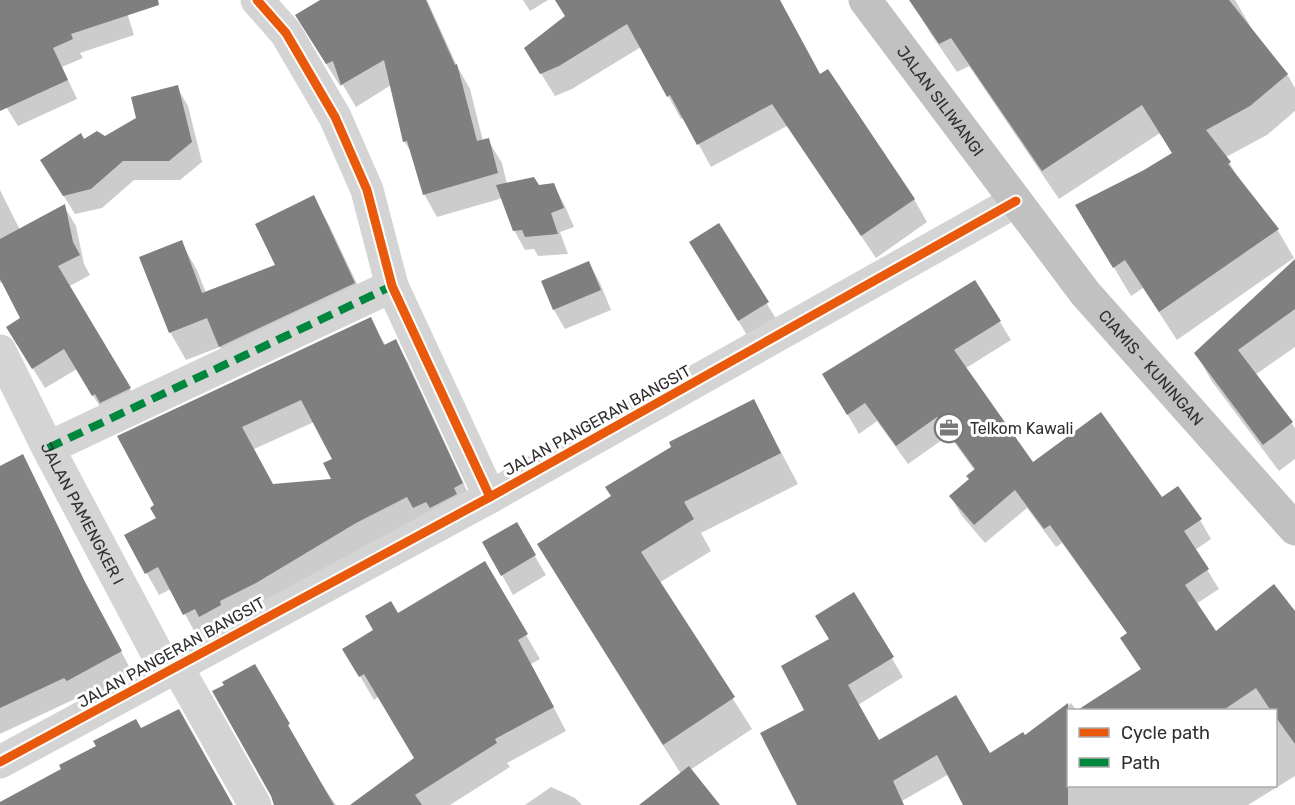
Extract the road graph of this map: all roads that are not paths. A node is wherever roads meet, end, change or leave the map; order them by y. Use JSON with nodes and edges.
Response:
{"nodes":[{"id":1,"x":256,"y":0,"type":"edge"},
{"id":2,"x":865,"y":0,"type":"edge"},
{"id":3,"x":1017,"y":201,"type":"junction"},
{"id":4,"x":392,"y":286,"type":"junction"},
{"id":5,"x":0,"y":351,"type":"edge"},
{"id":6,"x":48,"y":448,"type":"junction"},
{"id":7,"x":490,"y":497,"type":"junction"},
{"id":8,"x":1295,"y":529,"type":"edge"},
{"id":9,"x":172,"y":669,"type":"junction"},
{"id":10,"x":0,"y":762,"type":"edge"},
{"id":11,"x":255,"y":805,"type":"edge"}],
"edges":[{"from":1,"to":4,"type":"street"},
{"from":2,"to":3,"type":"highway","name":"JALAN SILIWANGI"},
{"from":3,"to":7,"type":"street","name":"JALAN PANGERAN BANGSIT"},
{"from":3,"to":8,"type":"highway","name":"CIAMIS - KUNINGAN"},
{"from":4,"to":6,"type":"street"},
{"from":4,"to":7,"type":"street"},
{"from":5,"to":6,"type":"street","name":"JALAN PAMENGKER I"},
{"from":6,"to":9,"type":"street","name":"JALAN PAMENGKER I"},
{"from":7,"to":9,"type":"street","name":"JALAN PANGERAN BANGSIT"},
{"from":9,"to":10,"type":"street","name":"JALAN PANGERAN BANGSIT"},
{"from":9,"to":11,"type":"street","name":"JALAN PAMENGKER I"}]}
